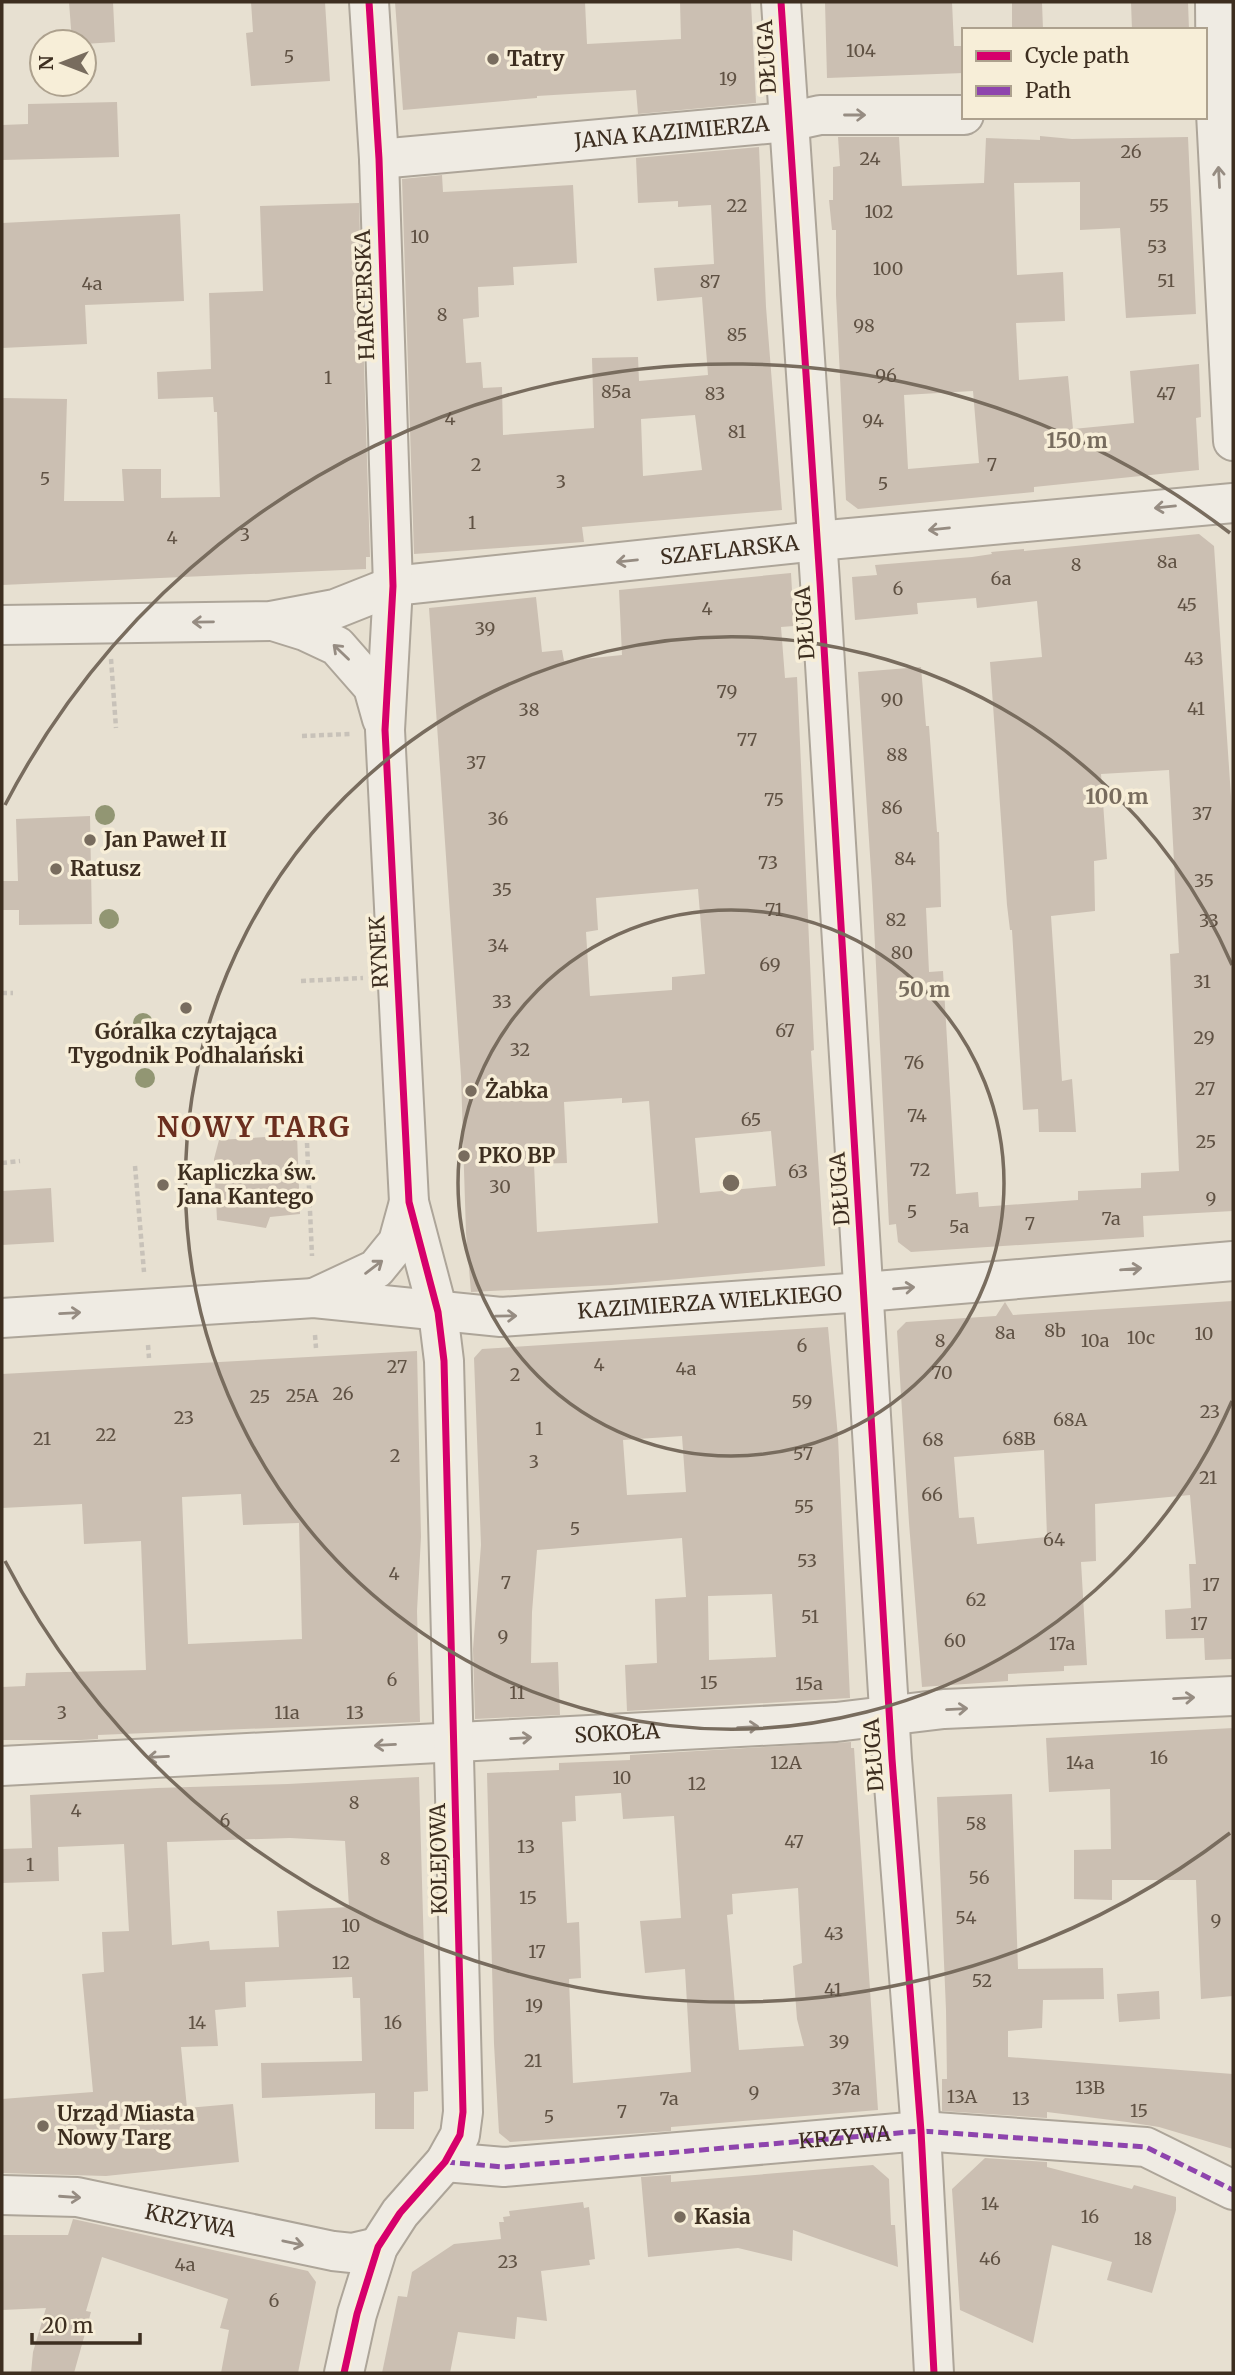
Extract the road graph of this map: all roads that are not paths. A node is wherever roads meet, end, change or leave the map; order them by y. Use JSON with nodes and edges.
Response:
{"nodes":[{"id":1,"x":369,"y":2,"type":"edge"},
{"id":2,"x":781,"y":2,"type":"edge"},
{"id":3,"x":1215,"y":2,"type":"edge"},
{"id":4,"x":1211,"y":113,"type":"edge"},
{"id":5,"x":962,"y":115,"type":"edge"},
{"id":6,"x":788,"y":122,"type":"junction"},
{"id":7,"x":379,"y":159,"type":"junction"},
{"id":8,"x":1233,"y":441,"type":"edge"},
{"id":9,"x":1233,"y":503,"type":"edge"},
{"id":10,"x":817,"y":541,"type":"junction"},
{"id":11,"x":393,"y":586,"type":"junction"},
{"id":12,"x":271,"y":621,"type":"junction"},
{"id":13,"x":2,"y":625,"type":"edge"},
{"id":14,"x":374,"y":732,"type":"junction"},
{"id":15,"x":409,"y":1202,"type":"junction"},
{"id":16,"x":1233,"y":1261,"type":"edge"},
{"id":17,"x":864,"y":1292,"type":"junction"},
{"id":18,"x":314,"y":1298,"type":"junction"},
{"id":19,"x":438,"y":1312,"type":"junction"},
{"id":20,"x":2,"y":1318,"type":"edge"},
{"id":21,"x":1233,"y":1696,"type":"edge"},
{"id":22,"x":889,"y":1716,"type":"junction"},
{"id":23,"x":453,"y":1742,"type":"junction"},
{"id":24,"x":2,"y":1766,"type":"edge"},
{"id":25,"x":922,"y":2131,"type":"junction"},
{"id":26,"x":444,"y":2162,"type":"junction"},
{"id":27,"x":1233,"y":2190,"type":"edge"},
{"id":28,"x":2,"y":2195,"type":"edge"},
{"id":29,"x":378,"y":2248,"type":"junction"},
{"id":30,"x":344,"y":2373,"type":"edge"},
{"id":31,"x":934,"y":2373,"type":"edge"}],
"edges":[{"from":1,"to":7,"type":"street","name":"HARCERSKA"},
{"from":2,"to":6,"type":"street","name":"DŁUGA"},
{"from":3,"to":4,"type":"street"},
{"from":8,"to":4,"type":"street","one_way":true},
{"from":6,"to":5,"type":"street","name":"JANA KAZIMIERZA","one_way":true},
{"from":6,"to":7,"type":"street","name":"JANA KAZIMIERZA"},
{"from":6,"to":10,"type":"street","name":"DŁUGA"},
{"from":7,"to":11,"type":"street","name":"HARCERSKA"},
{"from":9,"to":10,"type":"street","name":"SZAFLARSKA","one_way":true},
{"from":10,"to":11,"type":"street","name":"SZAFLARSKA","one_way":true},
{"from":10,"to":17,"type":"street","name":"DŁUGA"},
{"from":11,"to":12,"type":"street","name":"RYNEK"},
{"from":11,"to":14,"type":"street","name":"RYNEK"},
{"from":12,"to":13,"type":"street","name":"RYNEK","one_way":true},
{"from":14,"to":12,"type":"street","name":"RYNEK","one_way":true},
{"from":14,"to":15,"type":"street","name":"RYNEK"},
{"from":18,"to":15,"type":"street","name":"RYNEK","one_way":true},
{"from":15,"to":19,"type":"street","name":"RYNEK"},
{"from":17,"to":16,"type":"street","name":"KAZIMIERZA WIELKIEGO","one_way":true},
{"from":19,"to":17,"type":"street","name":"KAZIMIERZA WIELKIEGO","one_way":true},
{"from":17,"to":22,"type":"street","name":"DŁUGA"},
{"from":18,"to":19,"type":"street","name":"RYNEK"},
{"from":20,"to":18,"type":"street","name":"RYNEK","one_way":true},
{"from":19,"to":23,"type":"street","name":"KOLEJOWA"},
{"from":22,"to":21,"type":"street","name":"SOKOŁA","one_way":true},
{"from":23,"to":22,"type":"street","name":"SOKOŁA","one_way":true},
{"from":22,"to":25,"type":"street","name":"DŁUGA"},
{"from":23,"to":24,"type":"street","name":"SOKOŁA","one_way":true},
{"from":23,"to":26,"type":"street","name":"KOLEJOWA"},
{"from":25,"to":26,"type":"street","name":"KRZYWA"},
{"from":25,"to":27,"type":"street","name":"KRZYWA"},
{"from":25,"to":31,"type":"street","name":"DŁUGA"},
{"from":26,"to":29,"type":"street","name":"KOLEJOWA"},
{"from":28,"to":29,"type":"street","name":"KRZYWA","one_way":true},
{"from":29,"to":30,"type":"street","name":"KOLEJOWA"}]}
